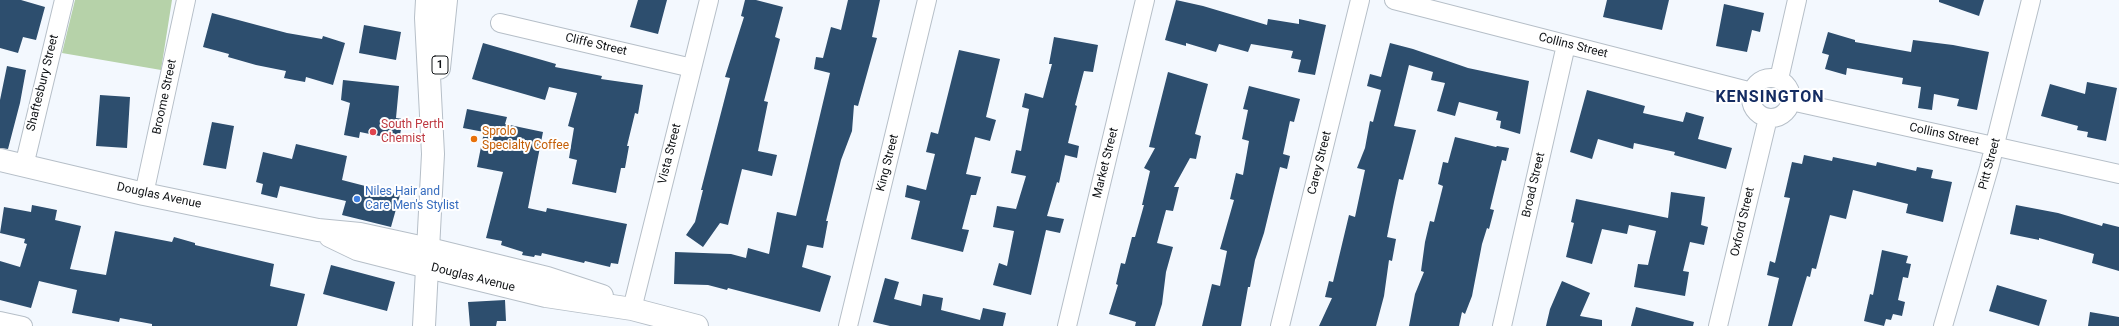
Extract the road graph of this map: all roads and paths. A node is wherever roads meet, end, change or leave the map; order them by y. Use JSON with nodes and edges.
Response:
{"nodes":[{"id":1,"x":64,"y":0,"type":"edge"},
{"id":2,"x":186,"y":0,"type":"edge"},
{"id":3,"x":427,"y":0,"type":"edge"},
{"id":4,"x":446,"y":0,"type":"edge"},
{"id":5,"x":709,"y":0,"type":"edge"},
{"id":6,"x":927,"y":0,"type":"edge"},
{"id":7,"x":1145,"y":0,"type":"edge"},
{"id":8,"x":1360,"y":0,"type":"edge"},
{"id":9,"x":1394,"y":0,"type":"edge"},
{"id":10,"x":1797,"y":0,"type":"edge"},
{"id":11,"x":2030,"y":0,"type":"edge"},
{"id":12,"x":500,"y":23,"type":"dead end"},
{"id":13,"x":1566,"y":45,"type":"junction"},
{"id":14,"x":692,"y":68,"type":"junction"},
{"id":15,"x":1779,"y":79,"type":"junction"},
{"id":16,"x":1752,"y":92,"type":"junction"},
{"id":17,"x":1791,"y":101,"type":"junction"},
{"id":18,"x":1768,"y":118,"type":"junction"},
{"id":19,"x":433,"y":129,"type":"junction"},
{"id":20,"x":1995,"y":146,"type":"junction"},
{"id":21,"x":0,"y":160,"type":"edge"},
{"id":22,"x":24,"y":166,"type":"junction"},
{"id":23,"x":2119,"y":174,"type":"edge"},
{"id":24,"x":144,"y":194,"type":"junction"},
{"id":25,"x":428,"y":258,"type":"junction"},
{"id":26,"x":632,"y":309,"type":"junction"},
{"id":27,"x":0,"y":321,"type":"edge"},
{"id":28,"x":23,"y":326,"type":"edge"},
{"id":29,"x":424,"y":326,"type":"edge"},
{"id":30,"x":697,"y":326,"type":"edge"},
{"id":31,"x":848,"y":326,"type":"edge"},
{"id":32,"x":1067,"y":326,"type":"edge"},
{"id":33,"x":1280,"y":326,"type":"edge"},
{"id":34,"x":1502,"y":326,"type":"edge"},
{"id":35,"x":1718,"y":326,"type":"edge"},
{"id":36,"x":1943,"y":326,"type":"edge"}],
"edges":[{"from":1,"to":22,"type":"street","name":"Shaftesbury Street"},
{"from":2,"to":24,"type":"street","name":"Broome Street"},
{"from":3,"to":19,"type":"main road","number":"1"},
{"from":4,"to":19,"type":"main road","number":"1"},
{"from":5,"to":14,"type":"street","name":"Vista Street"},
{"from":6,"to":31,"type":"street","name":"King Street"},
{"from":7,"to":32,"type":"street","name":"Market Street"},
{"from":8,"to":33,"type":"street","name":"Carey Street"},
{"from":9,"to":13,"type":"street","name":"Collins Street"},
{"from":10,"to":15,"type":"street"},
{"from":11,"to":20,"type":"street","name":"Pitt Street"},
{"from":12,"to":14,"type":"street","name":"Cliffe Street"},
{"from":13,"to":16,"type":"street","name":"Collins Street"},
{"from":13,"to":34,"type":"street","name":"Broad Street"},
{"from":14,"to":26,"type":"street","name":"Vista Street"},
{"from":15,"to":16,"type":"street"},
{"from":15,"to":17,"type":"street"},
{"from":16,"to":18,"type":"street"},
{"from":17,"to":18,"type":"street"},
{"from":17,"to":20,"type":"street","name":"Collins Street"},
{"from":18,"to":35,"type":"street","name":"Oxford Street"},
{"from":19,"to":25,"type":"main road","number":"1"},
{"from":20,"to":23,"type":"street","name":"Collins Street"},
{"from":20,"to":36,"type":"street","name":"Pitt Street"},
{"from":21,"to":22,"type":"main road","name":"Douglas Avenue"},
{"from":22,"to":24,"type":"main road","name":"Douglas Avenue"},
{"from":24,"to":25,"type":"main road","name":"Douglas Avenue"},
{"from":25,"to":26,"type":"main road","name":"Douglas Avenue"},
{"from":25,"to":29,"type":"main road","number":"1"},
{"from":26,"to":30,"type":"main road","name":"Douglas Avenue"},
{"from":27,"to":28,"type":"street"}]}
